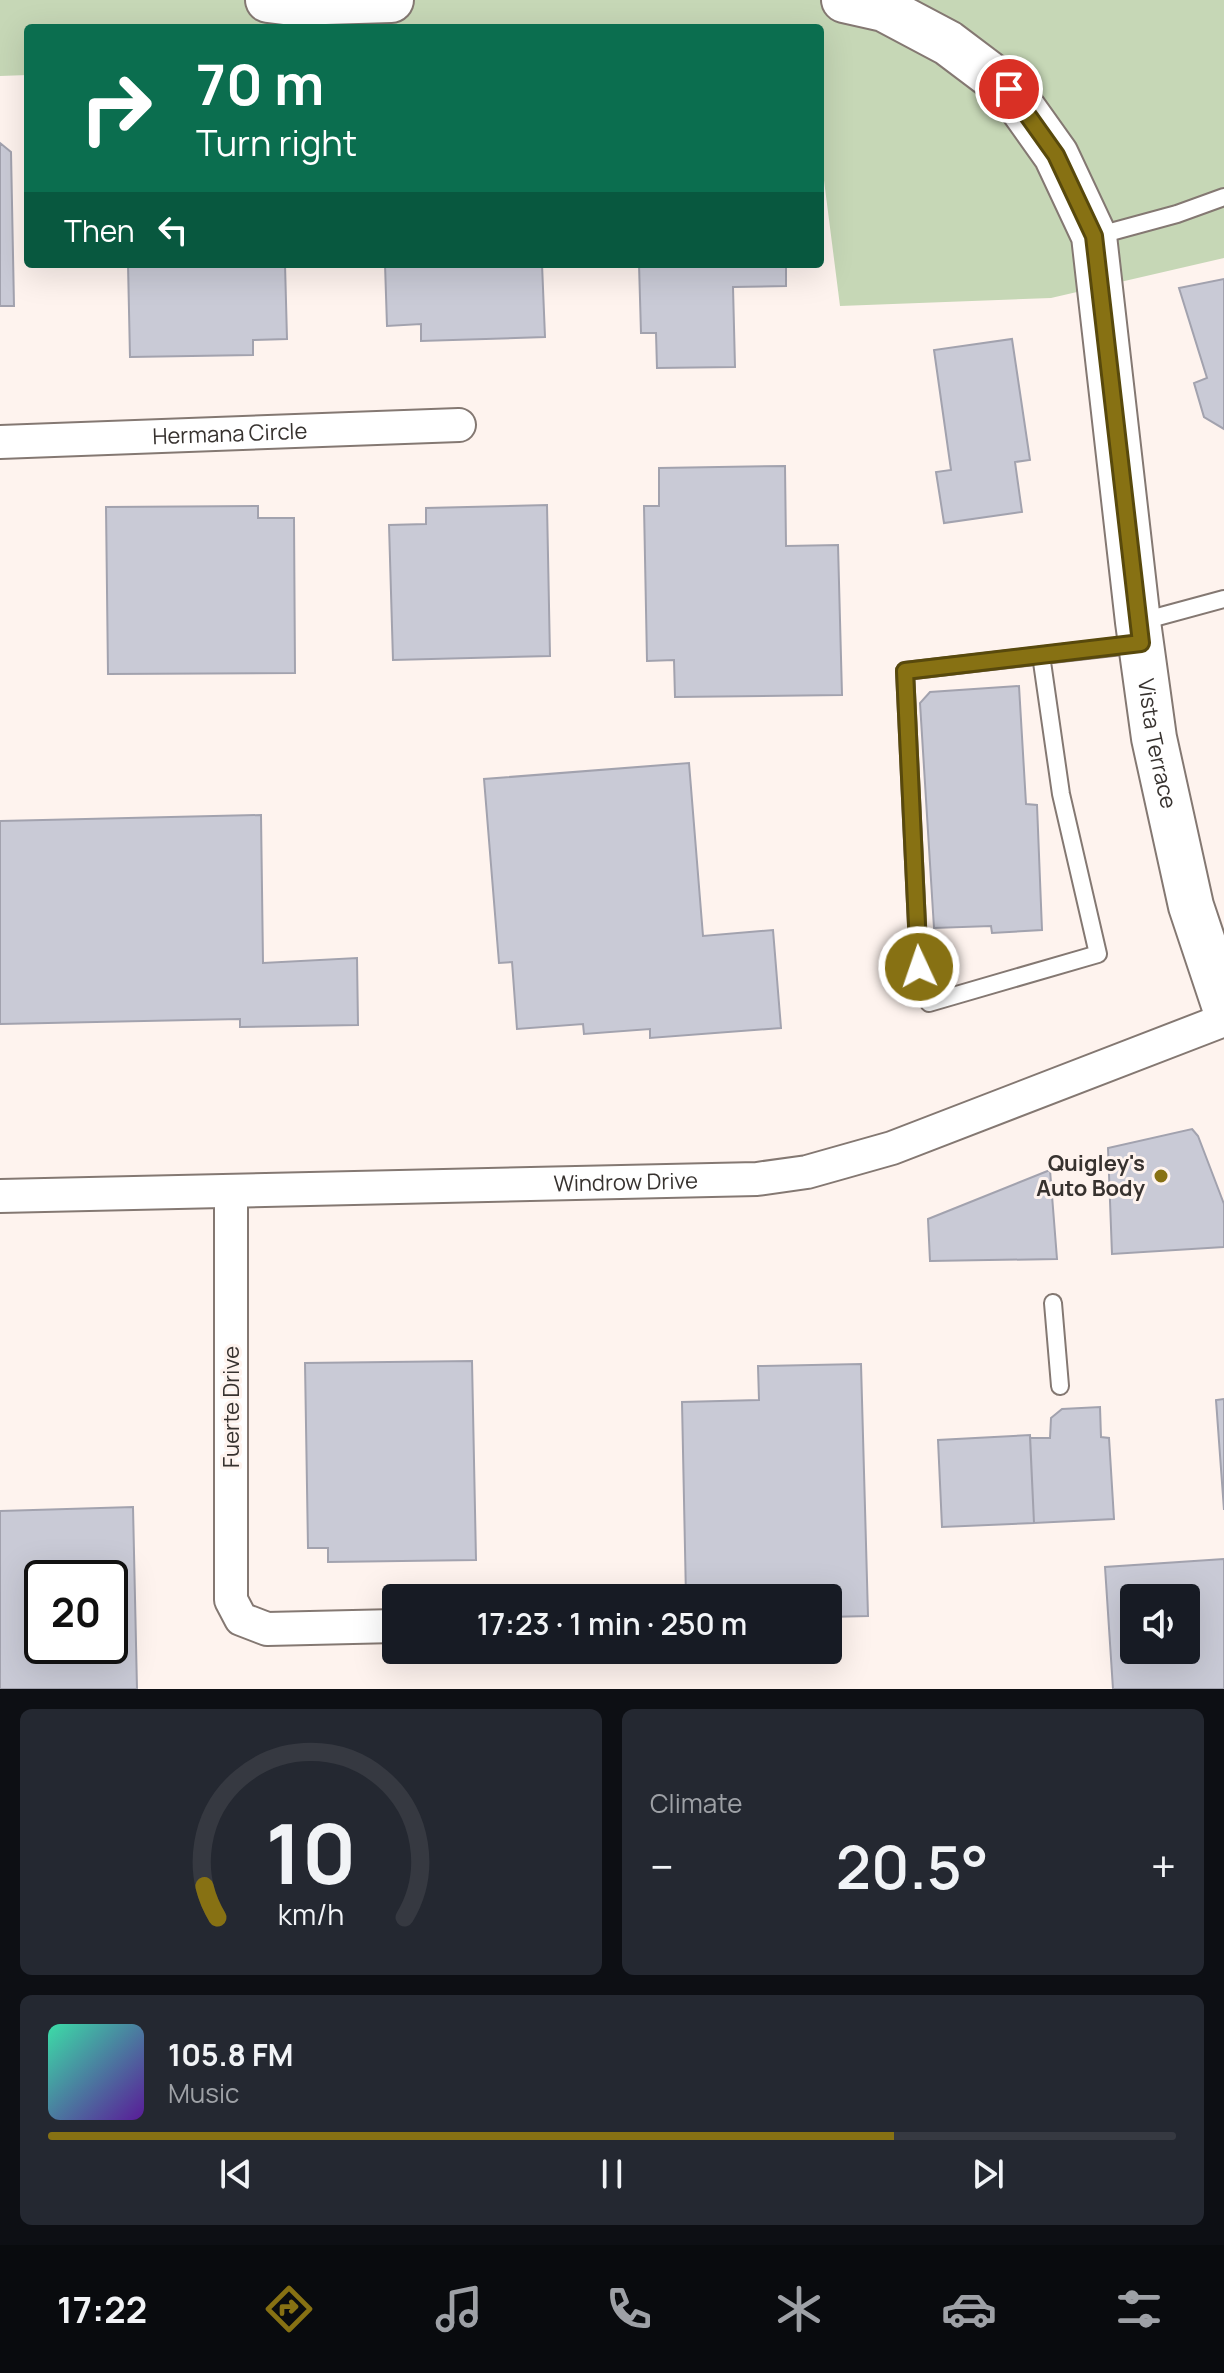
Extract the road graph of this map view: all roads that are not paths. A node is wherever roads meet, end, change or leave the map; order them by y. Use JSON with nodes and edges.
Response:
{"nodes":[{"id":1,"x":268,"y":0,"type":"edge"},
{"id":2,"x":391,"y":0,"type":"edge"},
{"id":3,"x":844,"y":0,"type":"edge"},
{"id":4,"x":1224,"y":197,"type":"edge"},
{"id":5,"x":1094,"y":236,"type":"junction"},
{"id":6,"x":459,"y":425,"type":"dead end"},
{"id":7,"x":0,"y":442,"type":"edge"},
{"id":8,"x":1224,"y":599,"type":"edge"},
{"id":9,"x":1139,"y":633,"type":"junction"},
{"id":10,"x":1041,"y":655,"type":"junction"},
{"id":11,"x":1224,"y":1005,"type":"edge"},
{"id":12,"x":1224,"y":1020,"type":"edge"},
{"id":13,"x":231,"y":1192,"type":"junction"},
{"id":14,"x":0,"y":1196,"type":"edge"},
{"id":15,"x":1053,"y":1303,"type":"dead end"},
{"id":16,"x":1060,"y":1386,"type":"dead end"},
{"id":17,"x":382,"y":1626,"type":"edge"}],
"edges":[{"from":1,"to":2,"type":"street"},
{"from":3,"to":5,"type":"street","name":"Vista Terrace"},
{"from":4,"to":5,"type":"lane"},
{"from":5,"to":9,"type":"street","name":"Vista Terrace"},
{"from":6,"to":7,"type":"street","name":"Hermana Circle"},
{"from":8,"to":9,"type":"lane"},
{"from":9,"to":10,"type":"lane"},
{"from":9,"to":11,"type":"street","name":"Vista Terrace"},
{"from":10,"to":10,"type":"lane"},
{"from":12,"to":13,"type":"street","name":"Windrow Drive"},
{"from":13,"to":14,"type":"street","name":"Windrow Drive"},
{"from":13,"to":17,"type":"street","name":"Fuerte Drive"},
{"from":15,"to":16,"type":"lane"}]}
